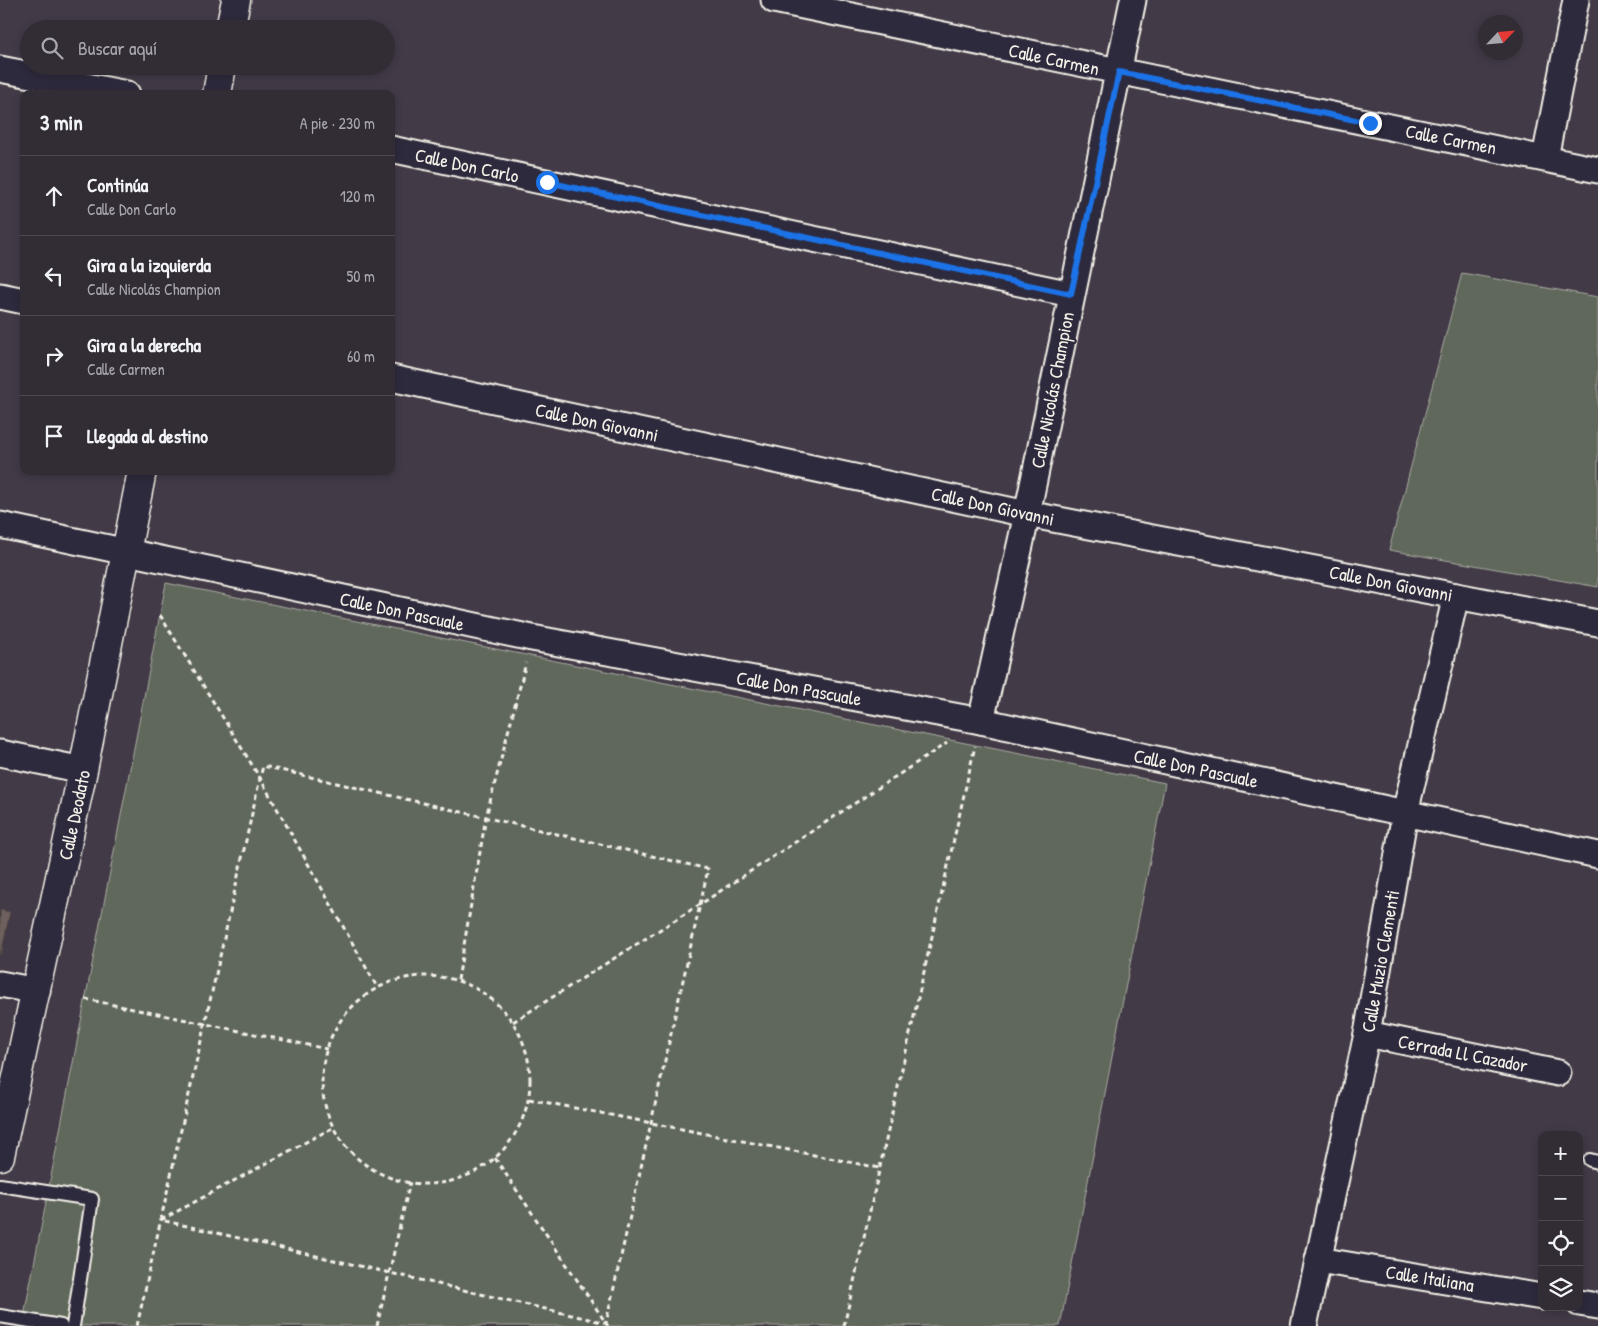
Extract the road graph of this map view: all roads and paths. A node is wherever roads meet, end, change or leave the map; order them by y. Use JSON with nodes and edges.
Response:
{"nodes":[{"id":1,"x":236,"y":0,"type":"edge"},
{"id":2,"x":774,"y":0,"type":"edge"},
{"id":3,"x":1133,"y":0,"type":"edge"},
{"id":4,"x":1576,"y":0,"type":"edge"},
{"id":5,"x":232,"y":20,"type":"edge"},
{"id":6,"x":0,"y":69,"type":"edge"},
{"id":7,"x":1119,"y":72,"type":"junction"},
{"id":8,"x":20,"y":73,"type":"edge"},
{"id":9,"x":30,"y":75,"type":"edge"},
{"id":10,"x":220,"y":75,"type":"edge"},
{"id":11,"x":107,"y":90,"type":"edge"},
{"id":12,"x":218,"y":90,"type":"edge"},
{"id":13,"x":395,"y":150,"type":"edge"},
{"id":14,"x":1545,"y":158,"type":"junction"},
{"id":15,"x":1598,"y":170,"type":"edge"},
{"id":16,"x":1071,"y":294,"type":"junction"},
{"id":17,"x":0,"y":296,"type":"edge"},
{"id":18,"x":20,"y":300,"type":"edge"},
{"id":19,"x":395,"y":379,"type":"edge"},
{"id":20,"x":141,"y":475,"type":"edge"},
{"id":21,"x":1027,"y":514,"type":"junction"},
{"id":22,"x":0,"y":525,"type":"edge"},
{"id":23,"x":128,"y":552,"type":"junction"},
{"id":24,"x":1456,"y":596,"type":"junction"},
{"id":25,"x":160,"y":615,"type":"dead end"},
{"id":26,"x":1598,"y":623,"type":"edge"},
{"id":27,"x":532,"y":638,"type":"junction"},
{"id":28,"x":980,"y":721,"type":"junction"},
{"id":29,"x":0,"y":754,"type":"edge"},
{"id":30,"x":83,"y":770,"type":"junction"},
{"id":31,"x":260,"y":778,"type":"junction"},
{"id":32,"x":1405,"y":813,"type":"junction"},
{"id":33,"x":486,"y":817,"type":"junction"},
{"id":34,"x":1598,"y":855,"type":"edge"},
{"id":35,"x":700,"y":906,"type":"junction"},
{"id":36,"x":458,"y":980,"type":"junction"},
{"id":37,"x":0,"y":984,"type":"edge"},
{"id":38,"x":377,"y":987,"type":"junction"},
{"id":39,"x":37,"y":991,"type":"junction"},
{"id":40,"x":85,"y":999,"type":"dead end"},
{"id":41,"x":513,"y":1022,"type":"junction"},
{"id":42,"x":205,"y":1024,"type":"junction"},
{"id":43,"x":1367,"y":1034,"type":"junction"},
{"id":44,"x":327,"y":1049,"type":"junction"},
{"id":45,"x":1558,"y":1073,"type":"dead end"},
{"id":46,"x":528,"y":1099,"type":"junction"},
{"id":47,"x":651,"y":1123,"type":"junction"},
{"id":48,"x":334,"y":1127,"type":"junction"},
{"id":49,"x":0,"y":1156,"type":"edge"},
{"id":50,"x":495,"y":1158,"type":"junction"},
{"id":51,"x":880,"y":1168,"type":"junction"},
{"id":52,"x":410,"y":1182,"type":"junction"},
{"id":53,"x":0,"y":1185,"type":"edge"},
{"id":54,"x":161,"y":1220,"type":"junction"},
{"id":55,"x":1318,"y":1260,"type":"junction"},
{"id":56,"x":389,"y":1272,"type":"junction"},
{"id":57,"x":1538,"y":1296,"type":"edge"},
{"id":58,"x":1583,"y":1304,"type":"edge"},
{"id":59,"x":1598,"y":1306,"type":"edge"},
{"id":60,"x":0,"y":1316,"type":"edge"},
{"id":61,"x":607,"y":1324,"type":"edge"},
{"id":62,"x":61,"y":1326,"type":"edge"},
{"id":63,"x":73,"y":1326,"type":"edge"},
{"id":64,"x":137,"y":1326,"type":"edge"},
{"id":65,"x":377,"y":1326,"type":"edge"},
{"id":66,"x":844,"y":1326,"type":"edge"},
{"id":67,"x":1304,"y":1326,"type":"edge"}],
"edges":[{"from":1,"to":5,"type":"street"},
{"from":2,"to":7,"type":"street","name":"Calle Carmen"},
{"from":3,"to":7,"type":"street","name":"Calle Nicolás Champion"},
{"from":4,"to":14,"type":"street"},
{"from":6,"to":8,"type":"street"},
{"from":7,"to":14,"type":"street","name":"Calle Carmen"},
{"from":7,"to":16,"type":"street","name":"Calle Nicolás Champion"},
{"from":9,"to":11,"type":"street"},
{"from":10,"to":12,"type":"street"},
{"from":13,"to":16,"type":"street","name":"Calle Don Carlo"},
{"from":14,"to":15,"type":"street","name":"Calle Carmen"},
{"from":16,"to":21,"type":"street","name":"Calle Nicolás Champion"},
{"from":17,"to":18,"type":"street"},
{"from":19,"to":21,"type":"street","name":"Calle Don Giovanni"},
{"from":20,"to":23,"type":"street","name":"Calle Deodato"},
{"from":21,"to":24,"type":"street","name":"Calle Don Giovanni"},
{"from":21,"to":28,"type":"street","name":"Calle Nicolás Champion"},
{"from":22,"to":23,"type":"street","name":"Calle Don Pascuale"},
{"from":23,"to":27,"type":"street","name":"Calle Don Pascuale"},
{"from":23,"to":30,"type":"street","name":"Calle Deodato"},
{"from":24,"to":26,"type":"street","name":"Calle Don Giovanni"},
{"from":24,"to":32,"type":"street","name":"Calle Muzio Clementi"},
{"from":25,"to":31,"type":"path"},
{"from":27,"to":28,"type":"street","name":"Calle Don Pascuale"},
{"from":27,"to":33,"type":"path"},
{"from":28,"to":32,"type":"street","name":"Calle Don Pascuale"},
{"from":28,"to":35,"type":"path"},
{"from":28,"to":51,"type":"path"},
{"from":29,"to":30,"type":"street"},
{"from":30,"to":39,"type":"street","name":"Calle Deodato"},
{"from":31,"to":33,"type":"path"},
{"from":31,"to":38,"type":"path"},
{"from":31,"to":42,"type":"path"},
{"from":32,"to":34,"type":"street","name":"Calle Don Pascuale"},
{"from":32,"to":43,"type":"street","name":"Calle Muzio Clementi"},
{"from":33,"to":35,"type":"path"},
{"from":33,"to":36,"type":"path"},
{"from":35,"to":41,"type":"path"},
{"from":35,"to":47,"type":"path"},
{"from":36,"to":38,"type":"path"},
{"from":36,"to":41,"type":"path"},
{"from":37,"to":39,"type":"street"},
{"from":38,"to":44,"type":"path"},
{"from":39,"to":49,"type":"street","name":"Calle Deodato"},
{"from":40,"to":42,"type":"path"},
{"from":41,"to":46,"type":"path"},
{"from":42,"to":44,"type":"path"},
{"from":42,"to":54,"type":"path"},
{"from":43,"to":45,"type":"street","name":"Cerrada Ll Cazador"},
{"from":43,"to":55,"type":"street","name":"Calle Muzio Clementi"},
{"from":44,"to":48,"type":"path"},
{"from":46,"to":47,"type":"path"},
{"from":46,"to":50,"type":"path"},
{"from":47,"to":51,"type":"path"},
{"from":47,"to":61,"type":"path"},
{"from":48,"to":52,"type":"path"},
{"from":48,"to":54,"type":"path"},
{"from":50,"to":52,"type":"path"},
{"from":50,"to":61,"type":"path"},
{"from":51,"to":66,"type":"path"},
{"from":52,"to":56,"type":"path"},
{"from":53,"to":63,"type":"lane"},
{"from":54,"to":56,"type":"path"},
{"from":54,"to":64,"type":"path"},
{"from":55,"to":57,"type":"street","name":"Calle Italiana"},
{"from":55,"to":67,"type":"street","name":"Calle Muzio Clementi"},
{"from":56,"to":61,"type":"path"},
{"from":56,"to":65,"type":"path"},
{"from":58,"to":59,"type":"street"},
{"from":60,"to":62,"type":"lane"}]}
